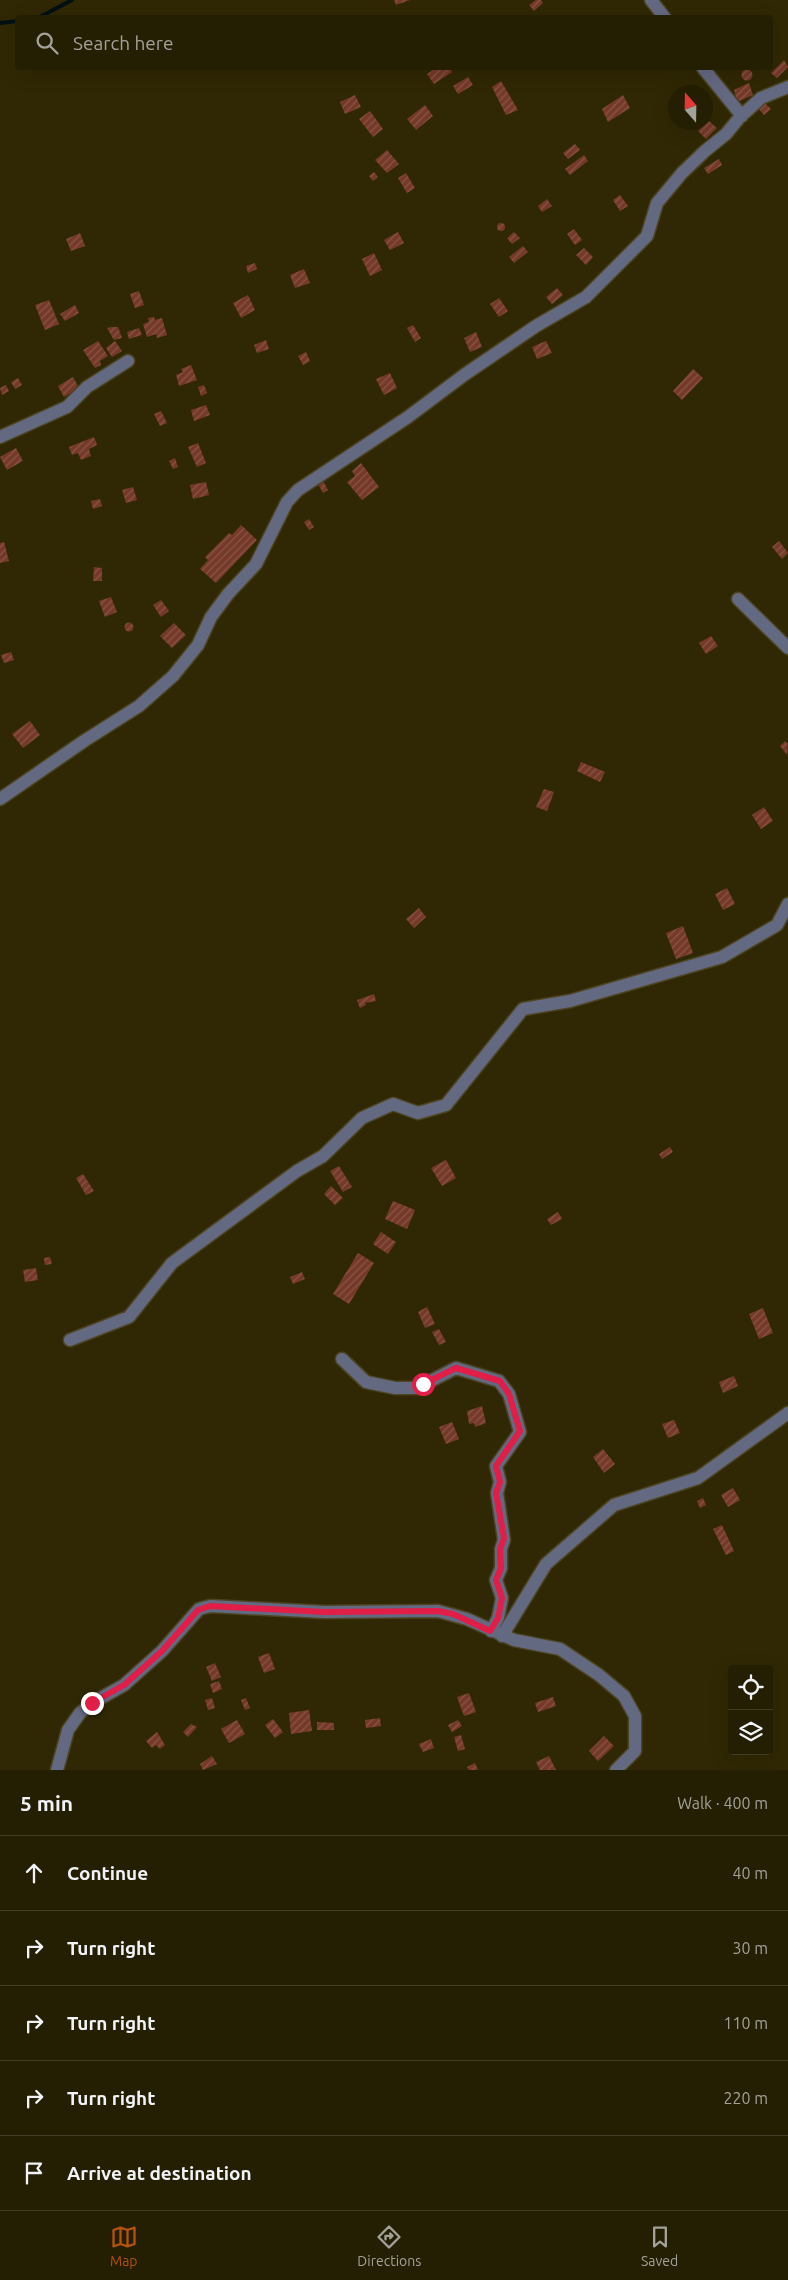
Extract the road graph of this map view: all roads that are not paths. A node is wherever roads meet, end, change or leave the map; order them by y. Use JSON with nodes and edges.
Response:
{"nodes":[{"id":1,"x":651,"y":0,"type":"edge"},
{"id":2,"x":663,"y":15,"type":"edge"},
{"id":3,"x":705,"y":70,"type":"edge"},
{"id":4,"x":788,"y":88,"type":"edge"},
{"id":5,"x":742,"y":116,"type":"junction"},
{"id":6,"x":128,"y":361,"type":"dead end"},
{"id":7,"x":0,"y":437,"type":"edge"},
{"id":8,"x":738,"y":599,"type":"dead end"},
{"id":9,"x":788,"y":648,"type":"edge"},
{"id":10,"x":0,"y":799,"type":"edge"},
{"id":11,"x":788,"y":904,"type":"edge"},
{"id":12,"x":70,"y":1340,"type":"dead end"},
{"id":13,"x":342,"y":1358,"type":"dead end"},
{"id":14,"x":788,"y":1413,"type":"edge"},
{"id":15,"x":496,"y":1633,"type":"junction"},
{"id":16,"x":58,"y":1770,"type":"edge"},
{"id":17,"x":616,"y":1770,"type":"edge"}],
"edges":[{"from":1,"to":2,"type":"street"},
{"from":3,"to":5,"type":"street"},
{"from":4,"to":5,"type":"street"},
{"from":5,"to":10,"type":"street"},
{"from":6,"to":7,"type":"street"},
{"from":8,"to":9,"type":"street"},
{"from":11,"to":12,"type":"street"},
{"from":13,"to":15,"type":"street"},
{"from":14,"to":15,"type":"street"},
{"from":15,"to":16,"type":"street"},
{"from":15,"to":17,"type":"street"}]}
